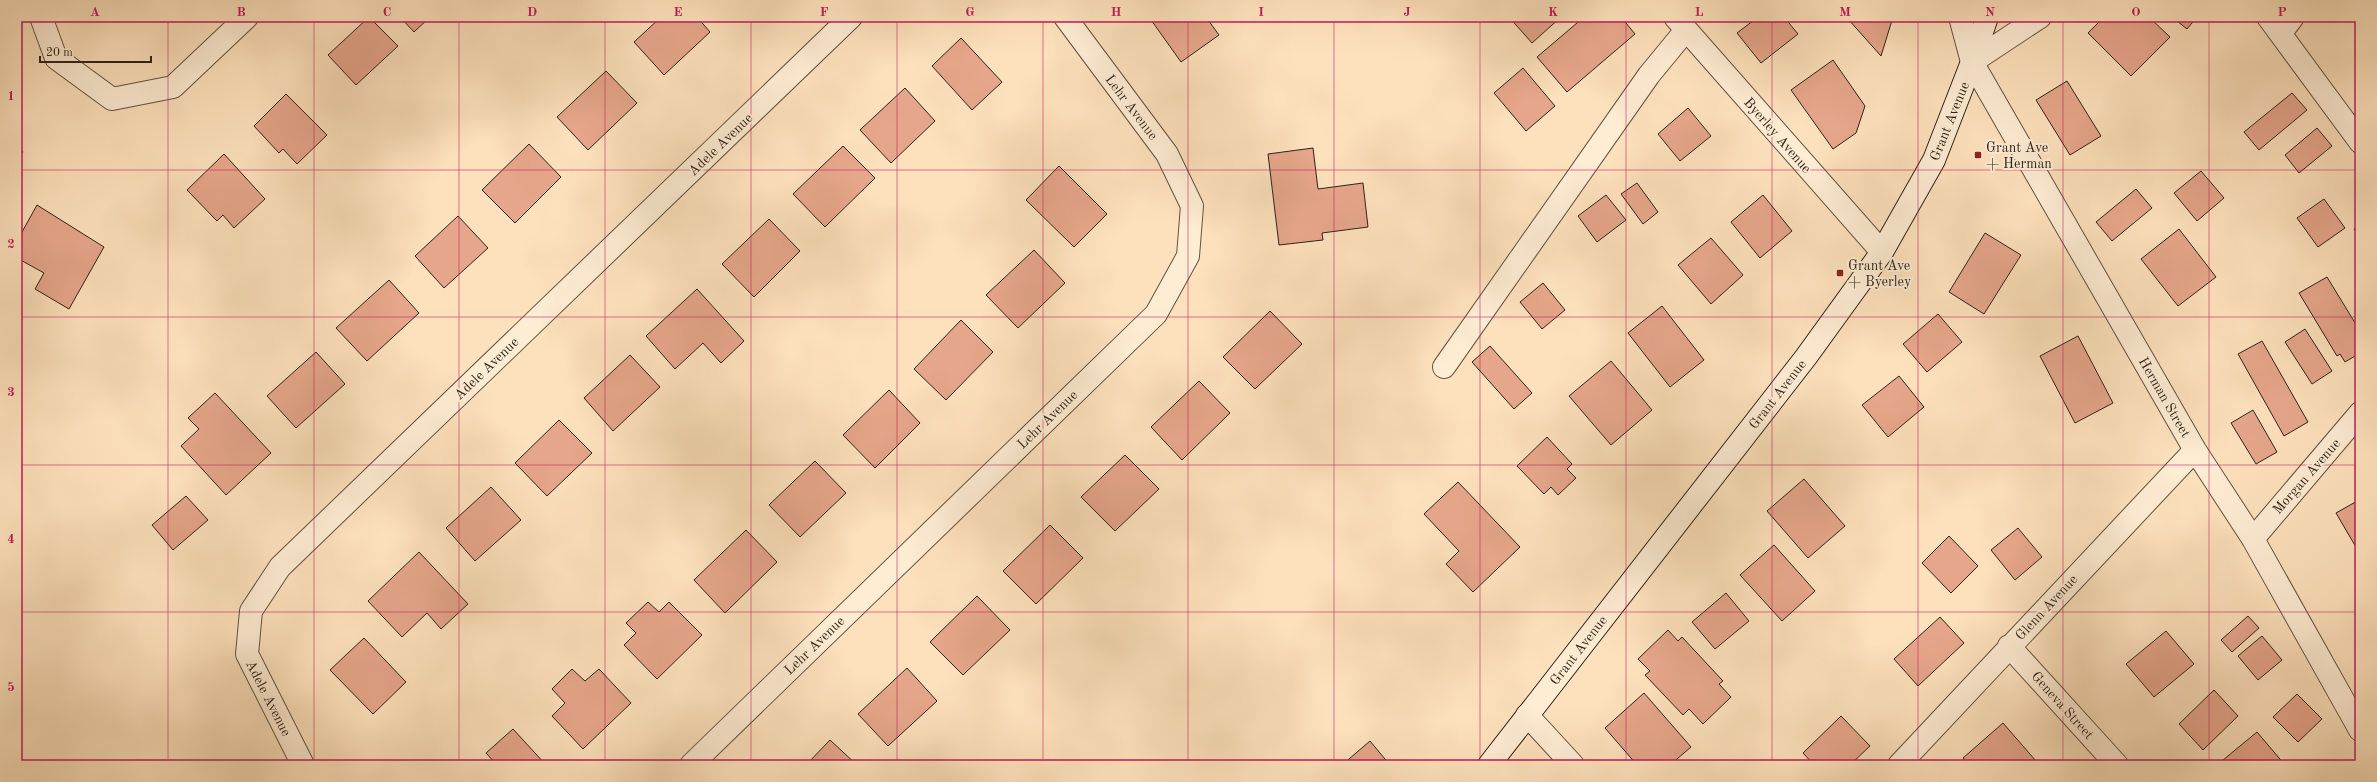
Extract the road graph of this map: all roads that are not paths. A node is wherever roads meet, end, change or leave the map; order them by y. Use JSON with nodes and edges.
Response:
{"nodes":[{"id":1,"x":41,"y":17,"type":"edge"},
{"id":2,"x":247,"y":17,"type":"edge"},
{"id":3,"x":851,"y":17,"type":"edge"},
{"id":4,"x":1064,"y":17,"type":"edge"},
{"id":5,"x":1960,"y":17,"type":"edge"},
{"id":6,"x":1987,"y":17,"type":"edge"},
{"id":7,"x":2040,"y":17,"type":"edge"},
{"id":8,"x":2281,"y":22,"type":"edge"},
{"id":9,"x":1680,"y":24,"type":"edge"},
{"id":10,"x":1972,"y":62,"type":"junction"},
{"id":11,"x":2360,"y":142,"type":"edge"},
{"id":12,"x":1882,"y":252,"type":"junction"},
{"id":13,"x":1444,"y":367,"type":"dead end"},
{"id":14,"x":2360,"y":413,"type":"edge"},
{"id":15,"x":2195,"y":450,"type":"junction"},
{"id":16,"x":2253,"y":538,"type":"junction"},
{"id":17,"x":2009,"y":646,"type":"junction"},
{"id":18,"x":1527,"y":715,"type":"junction"},
{"id":19,"x":2360,"y":730,"type":"edge"},
{"id":20,"x":303,"y":765,"type":"edge"},
{"id":21,"x":691,"y":765,"type":"edge"},
{"id":22,"x":1489,"y":765,"type":"edge"},
{"id":23,"x":1573,"y":765,"type":"edge"},
{"id":24,"x":1899,"y":765,"type":"edge"},
{"id":25,"x":2118,"y":765,"type":"edge"}],
"edges":[{"from":1,"to":2,"type":"street"},
{"from":3,"to":20,"type":"street","name":"Adele Avenue"},
{"from":4,"to":21,"type":"street","name":"Lehr Avenue"},
{"from":5,"to":10,"type":"street","name":"Herman Street"},
{"from":6,"to":10,"type":"street","name":"Grant Avenue"},
{"from":7,"to":10,"type":"street"},
{"from":8,"to":11,"type":"street"},
{"from":9,"to":12,"type":"street","name":"Byerley Avenue"},
{"from":9,"to":13,"type":"street"},
{"from":10,"to":12,"type":"street","name":"Grant Avenue"},
{"from":10,"to":15,"type":"street","name":"Herman Street"},
{"from":12,"to":18,"type":"street","name":"Grant Avenue"},
{"from":14,"to":16,"type":"street","name":"Morgan Avenue"},
{"from":15,"to":16,"type":"street","name":"Herman Street"},
{"from":15,"to":17,"type":"street","name":"Glenn Avenue"},
{"from":16,"to":19,"type":"street","name":"Herman Street"},
{"from":17,"to":24,"type":"street","name":"Glenn Avenue"},
{"from":17,"to":25,"type":"street","name":"Geneva Street"},
{"from":18,"to":22,"type":"street","name":"Grant Avenue"},
{"from":18,"to":23,"type":"street"}]}
